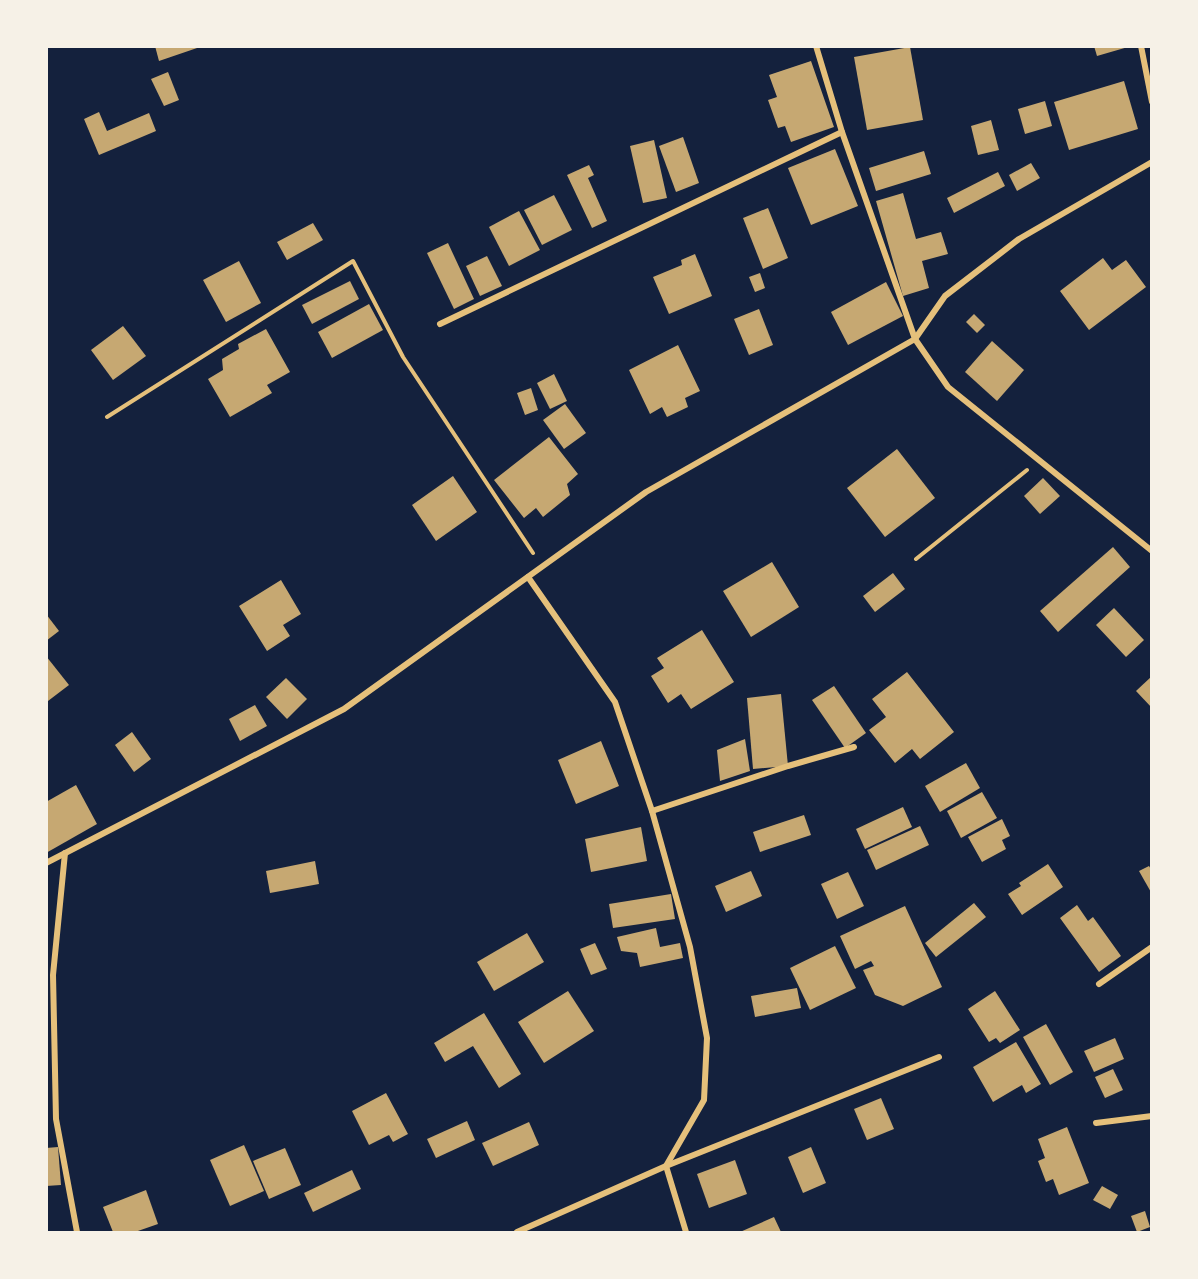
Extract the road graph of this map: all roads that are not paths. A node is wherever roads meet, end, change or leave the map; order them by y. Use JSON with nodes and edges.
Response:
{"nodes":[{"id":1,"x":816,"y":46,"type":"edge"},
{"id":2,"x":1141,"y":46,"type":"edge"},
{"id":3,"x":1152,"y":102,"type":"edge"},
{"id":4,"x":842,"y":132,"type":"junction"},
{"id":5,"x":1152,"y":162,"type":"edge"},
{"id":6,"x":440,"y":324,"type":"dead end"},
{"id":7,"x":915,"y":339,"type":"junction"},
{"id":8,"x":1152,"y":551,"type":"edge"},
{"id":9,"x":528,"y":577,"type":"junction"},
{"id":10,"x":854,"y":747,"type":"dead end"},
{"id":11,"x":652,"y":811,"type":"junction"},
{"id":12,"x":65,"y":853,"type":"junction"},
{"id":13,"x":46,"y":863,"type":"edge"},
{"id":14,"x":1152,"y":947,"type":"edge"},
{"id":15,"x":1099,"y":984,"type":"dead end"},
{"id":16,"x":939,"y":1057,"type":"dead end"},
{"id":17,"x":1152,"y":1116,"type":"edge"},
{"id":18,"x":1096,"y":1123,"type":"dead end"},
{"id":19,"x":666,"y":1166,"type":"junction"},
{"id":20,"x":77,"y":1233,"type":"edge"},
{"id":21,"x":517,"y":1233,"type":"edge"},
{"id":22,"x":686,"y":1233,"type":"edge"}],
"edges":[{"from":1,"to":4,"type":"street"},
{"from":2,"to":3,"type":"street"},
{"from":4,"to":6,"type":"street"},
{"from":4,"to":7,"type":"street"},
{"from":5,"to":7,"type":"street"},
{"from":7,"to":8,"type":"street"},
{"from":7,"to":9,"type":"street"},
{"from":9,"to":11,"type":"street"},
{"from":9,"to":12,"type":"street"},
{"from":10,"to":11,"type":"street"},
{"from":11,"to":19,"type":"street"},
{"from":12,"to":13,"type":"street"},
{"from":12,"to":20,"type":"street"},
{"from":14,"to":15,"type":"street"},
{"from":16,"to":19,"type":"street"},
{"from":17,"to":18,"type":"street"},
{"from":19,"to":21,"type":"street"},
{"from":19,"to":22,"type":"street"}]}
